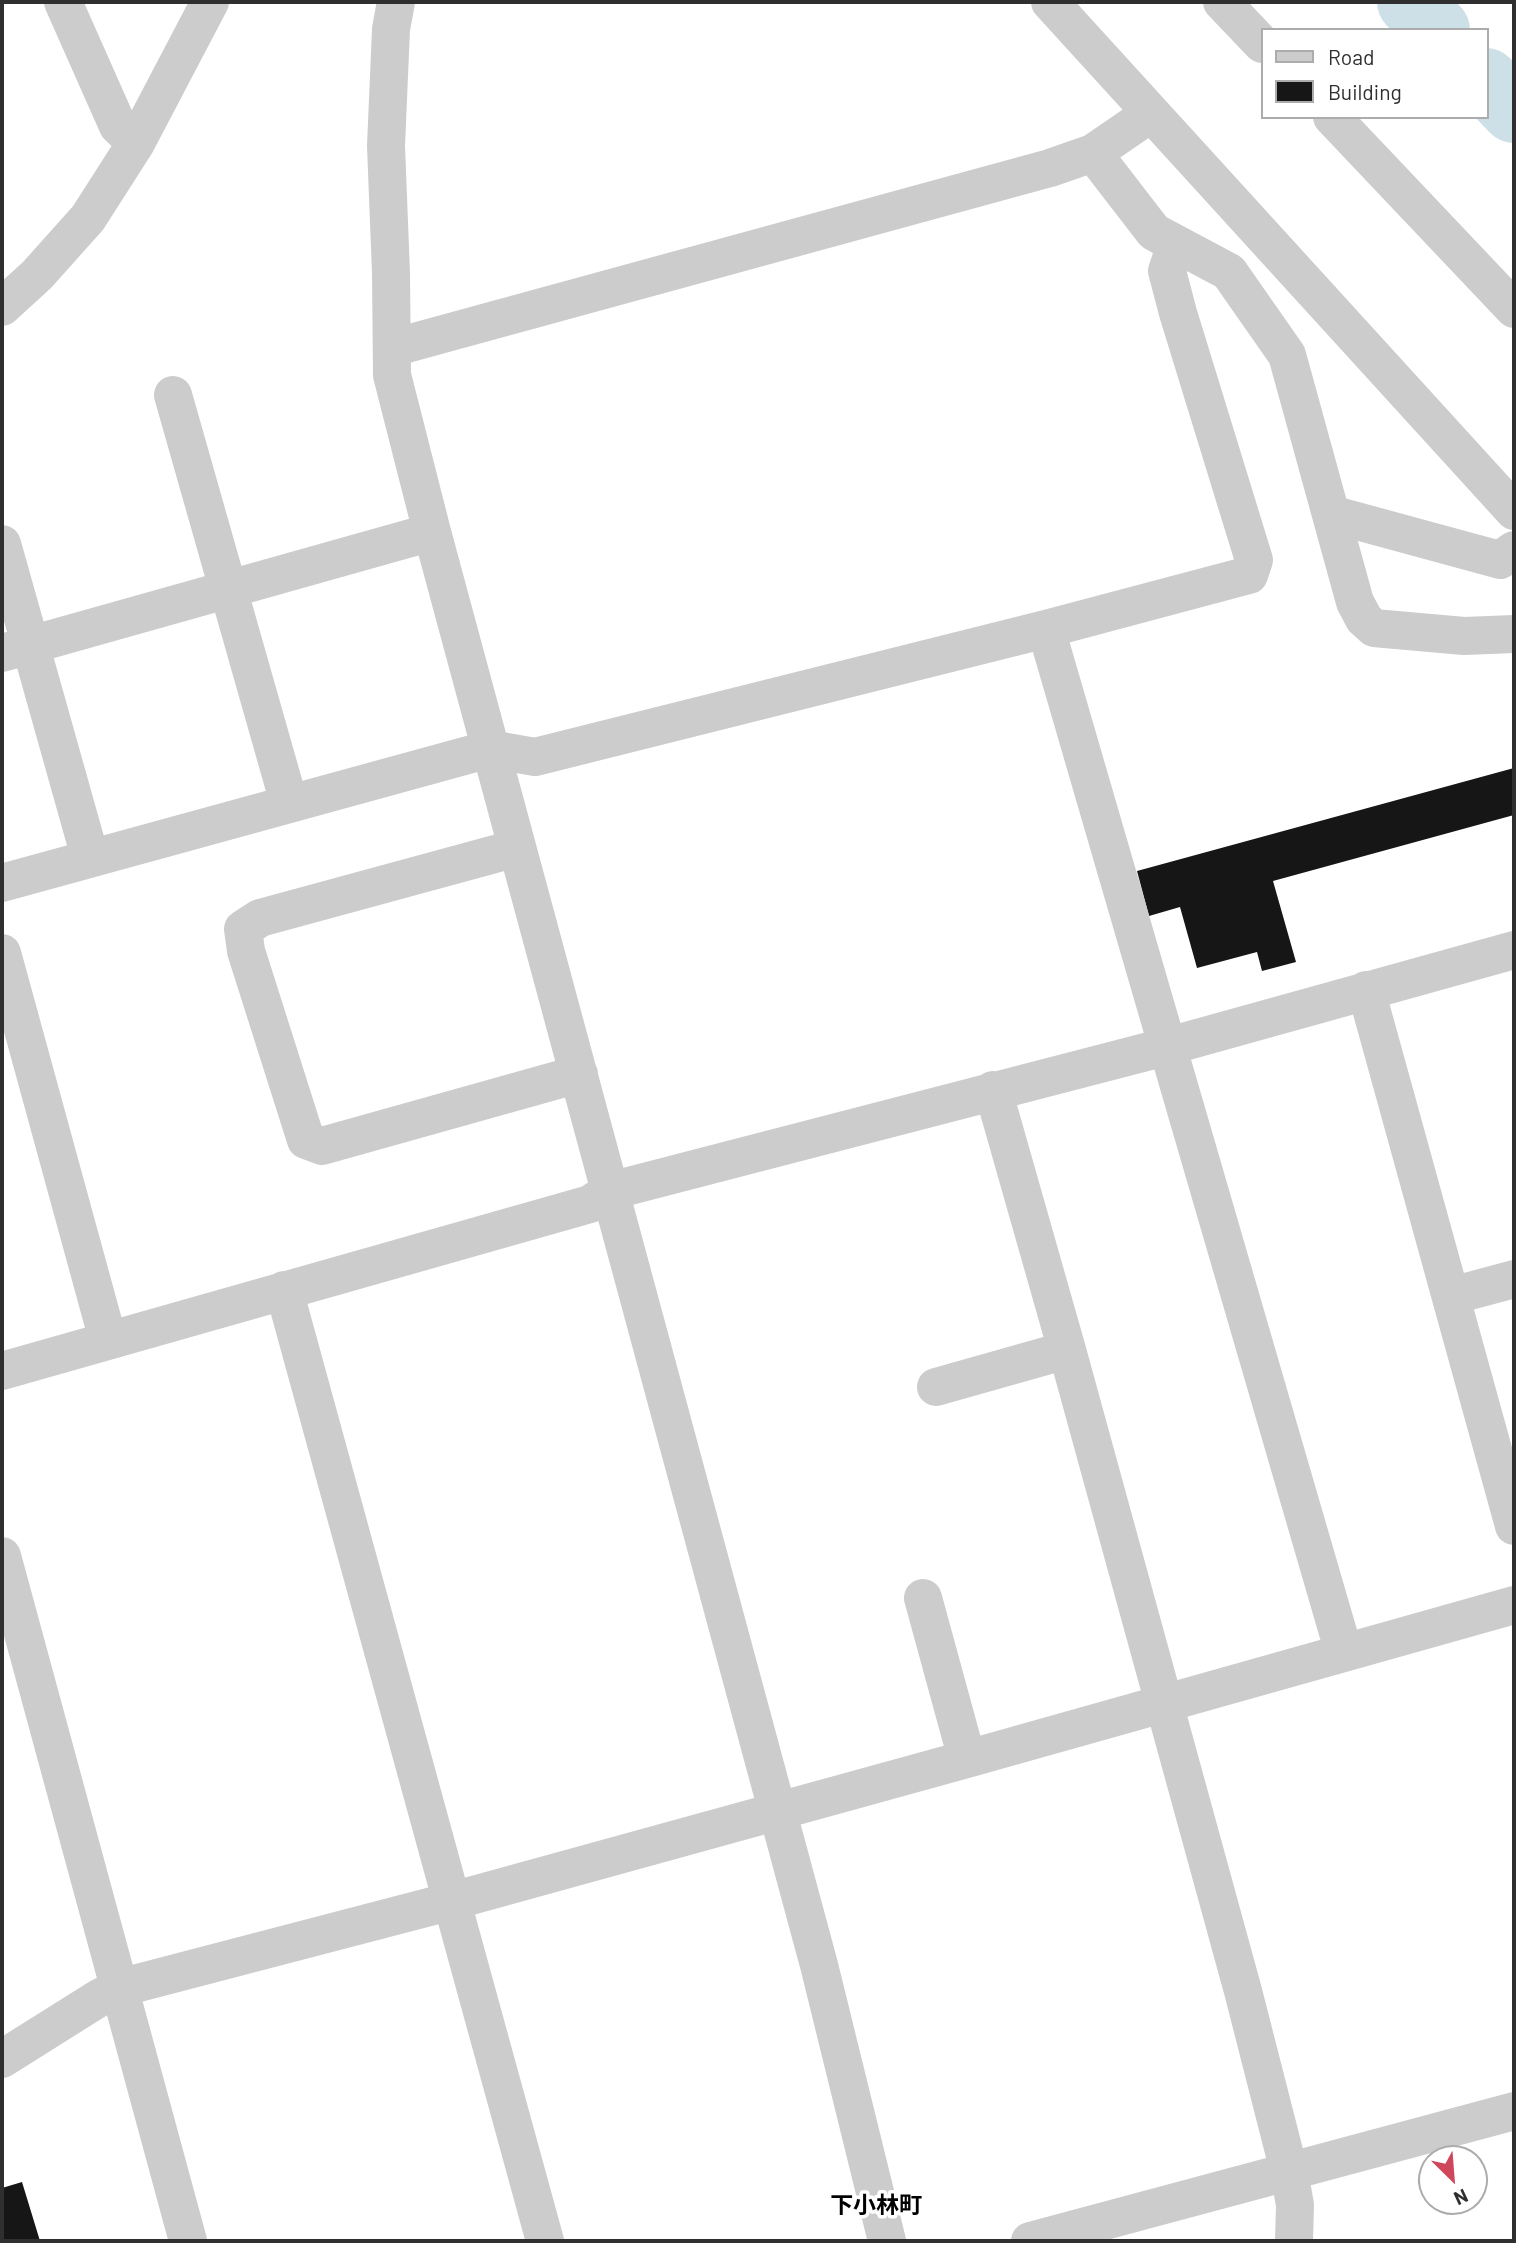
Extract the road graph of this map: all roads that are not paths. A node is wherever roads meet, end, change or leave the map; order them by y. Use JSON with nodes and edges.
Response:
{"nodes":[{"id":1,"x":63,"y":2,"type":"edge"},
{"id":2,"x":209,"y":2,"type":"edge"},
{"id":3,"x":397,"y":2,"type":"edge"},
{"id":4,"x":1049,"y":2,"type":"edge"},
{"id":5,"x":1222,"y":2,"type":"edge"},
{"id":6,"x":1260,"y":42,"type":"edge"},
{"id":7,"x":1150,"y":114,"type":"junction"},
{"id":8,"x":1334,"y":119,"type":"edge"},
{"id":9,"x":136,"y":143,"type":"junction"},
{"id":10,"x":1093,"y":153,"type":"junction"},
{"id":11,"x":1176,"y":244,"type":"junction"},
{"id":12,"x":2,"y":307,"type":"edge"},
{"id":13,"x":1514,"y":309,"type":"edge"},
{"id":14,"x":392,"y":348,"type":"junction"},
{"id":15,"x":173,"y":395,"type":"dead end"},
{"id":16,"x":1514,"y":511,"type":"edge"},
{"id":17,"x":1331,"y":514,"type":"junction"},
{"id":18,"x":432,"y":532,"type":"junction"},
{"id":19,"x":2,"y":544,"type":"edge"},
{"id":20,"x":1514,"y":550,"type":"edge"},
{"id":21,"x":227,"y":588,"type":"junction"},
{"id":22,"x":1046,"y":629,"type":"junction"},
{"id":23,"x":1514,"y":634,"type":"edge"},
{"id":24,"x":16,"y":649,"type":"edge"},
{"id":25,"x":491,"y":749,"type":"junction"},
{"id":26,"x":289,"y":803,"type":"junction"},
{"id":27,"x":517,"y":848,"type":"junction"},
{"id":28,"x":90,"y":857,"type":"junction"},
{"id":29,"x":2,"y":883,"type":"edge"},
{"id":30,"x":1514,"y":950,"type":"edge"},
{"id":31,"x":2,"y":953,"type":"edge"},
{"id":32,"x":1366,"y":990,"type":"junction"},
{"id":33,"x":1168,"y":1046,"type":"junction"},
{"id":34,"x":579,"y":1074,"type":"junction"},
{"id":35,"x":993,"y":1090,"type":"junction"},
{"id":36,"x":610,"y":1191,"type":"junction"},
{"id":37,"x":1514,"y":1279,"type":"edge"},
{"id":38,"x":284,"y":1290,"type":"junction"},
{"id":39,"x":1451,"y":1296,"type":"junction"},
{"id":40,"x":108,"y":1340,"type":"junction"},
{"id":41,"x":1067,"y":1350,"type":"junction"},
{"id":42,"x":2,"y":1371,"type":"edge"},
{"id":43,"x":936,"y":1387,"type":"dead end"},
{"id":44,"x":1514,"y":1525,"type":"edge"},
{"id":45,"x":2,"y":1556,"type":"edge"},
{"id":46,"x":923,"y":1598,"type":"dead end"},
{"id":47,"x":1514,"y":1605,"type":"edge"},
{"id":48,"x":1344,"y":1653,"type":"junction"},
{"id":49,"x":1164,"y":1704,"type":"junction"},
{"id":50,"x":967,"y":1759,"type":"junction"},
{"id":51,"x":776,"y":1810,"type":"junction"},
{"id":52,"x":452,"y":1900,"type":"junction"},
{"id":53,"x":119,"y":1988,"type":"junction"},
{"id":54,"x":2,"y":2059,"type":"edge"},
{"id":55,"x":1514,"y":2111,"type":"edge"},
{"id":56,"x":1289,"y":2171,"type":"junction"},
{"id":57,"x":188,"y":2241,"type":"edge"},
{"id":58,"x":545,"y":2241,"type":"edge"},
{"id":59,"x":887,"y":2241,"type":"edge"},
{"id":60,"x":1030,"y":2241,"type":"edge"},
{"id":61,"x":1294,"y":2241,"type":"edge"}],
"edges":[{"from":1,"to":9,"type":"street"},
{"from":2,"to":9,"type":"street"},
{"from":3,"to":14,"type":"street"},
{"from":4,"to":7,"type":"street"},
{"from":5,"to":6,"type":"street"},
{"from":7,"to":10,"type":"street"},
{"from":7,"to":16,"type":"street"},
{"from":8,"to":13,"type":"street"},
{"from":9,"to":12,"type":"street"},
{"from":10,"to":11,"type":"street"},
{"from":10,"to":14,"type":"street"},
{"from":11,"to":17,"type":"street"},
{"from":11,"to":22,"type":"street"},
{"from":14,"to":18,"type":"street"},
{"from":15,"to":21,"type":"street"},
{"from":17,"to":20,"type":"street"},
{"from":17,"to":23,"type":"street"},
{"from":18,"to":21,"type":"street"},
{"from":18,"to":25,"type":"street"},
{"from":19,"to":24,"type":"street"},
{"from":21,"to":24,"type":"street"},
{"from":21,"to":26,"type":"street"},
{"from":22,"to":25,"type":"street"},
{"from":22,"to":33,"type":"street"},
{"from":24,"to":28,"type":"street"},
{"from":25,"to":26,"type":"street"},
{"from":25,"to":27,"type":"street"},
{"from":26,"to":28,"type":"street"},
{"from":27,"to":34,"type":"street"},
{"from":27,"to":34,"type":"street"},
{"from":28,"to":29,"type":"street"},
{"from":30,"to":32,"type":"street"},
{"from":31,"to":40,"type":"street"},
{"from":32,"to":33,"type":"street"},
{"from":32,"to":39,"type":"street"},
{"from":33,"to":35,"type":"street"},
{"from":33,"to":48,"type":"street"},
{"from":34,"to":36,"type":"street"},
{"from":35,"to":36,"type":"street"},
{"from":35,"to":41,"type":"street"},
{"from":36,"to":38,"type":"street"},
{"from":36,"to":51,"type":"street"},
{"from":37,"to":39,"type":"street"},
{"from":38,"to":40,"type":"street"},
{"from":38,"to":52,"type":"street"},
{"from":39,"to":44,"type":"street"},
{"from":40,"to":42,"type":"street"},
{"from":41,"to":43,"type":"street"},
{"from":41,"to":49,"type":"street"},
{"from":45,"to":53,"type":"street"},
{"from":46,"to":50,"type":"street"},
{"from":47,"to":48,"type":"street"},
{"from":48,"to":49,"type":"street"},
{"from":49,"to":50,"type":"street"},
{"from":49,"to":56,"type":"street"},
{"from":50,"to":51,"type":"street"},
{"from":51,"to":52,"type":"street"},
{"from":51,"to":59,"type":"street"},
{"from":52,"to":53,"type":"street"},
{"from":52,"to":58,"type":"street"},
{"from":53,"to":54,"type":"street"},
{"from":53,"to":57,"type":"street"},
{"from":55,"to":56,"type":"street"},
{"from":56,"to":60,"type":"street"},
{"from":56,"to":61,"type":"street"}]}
